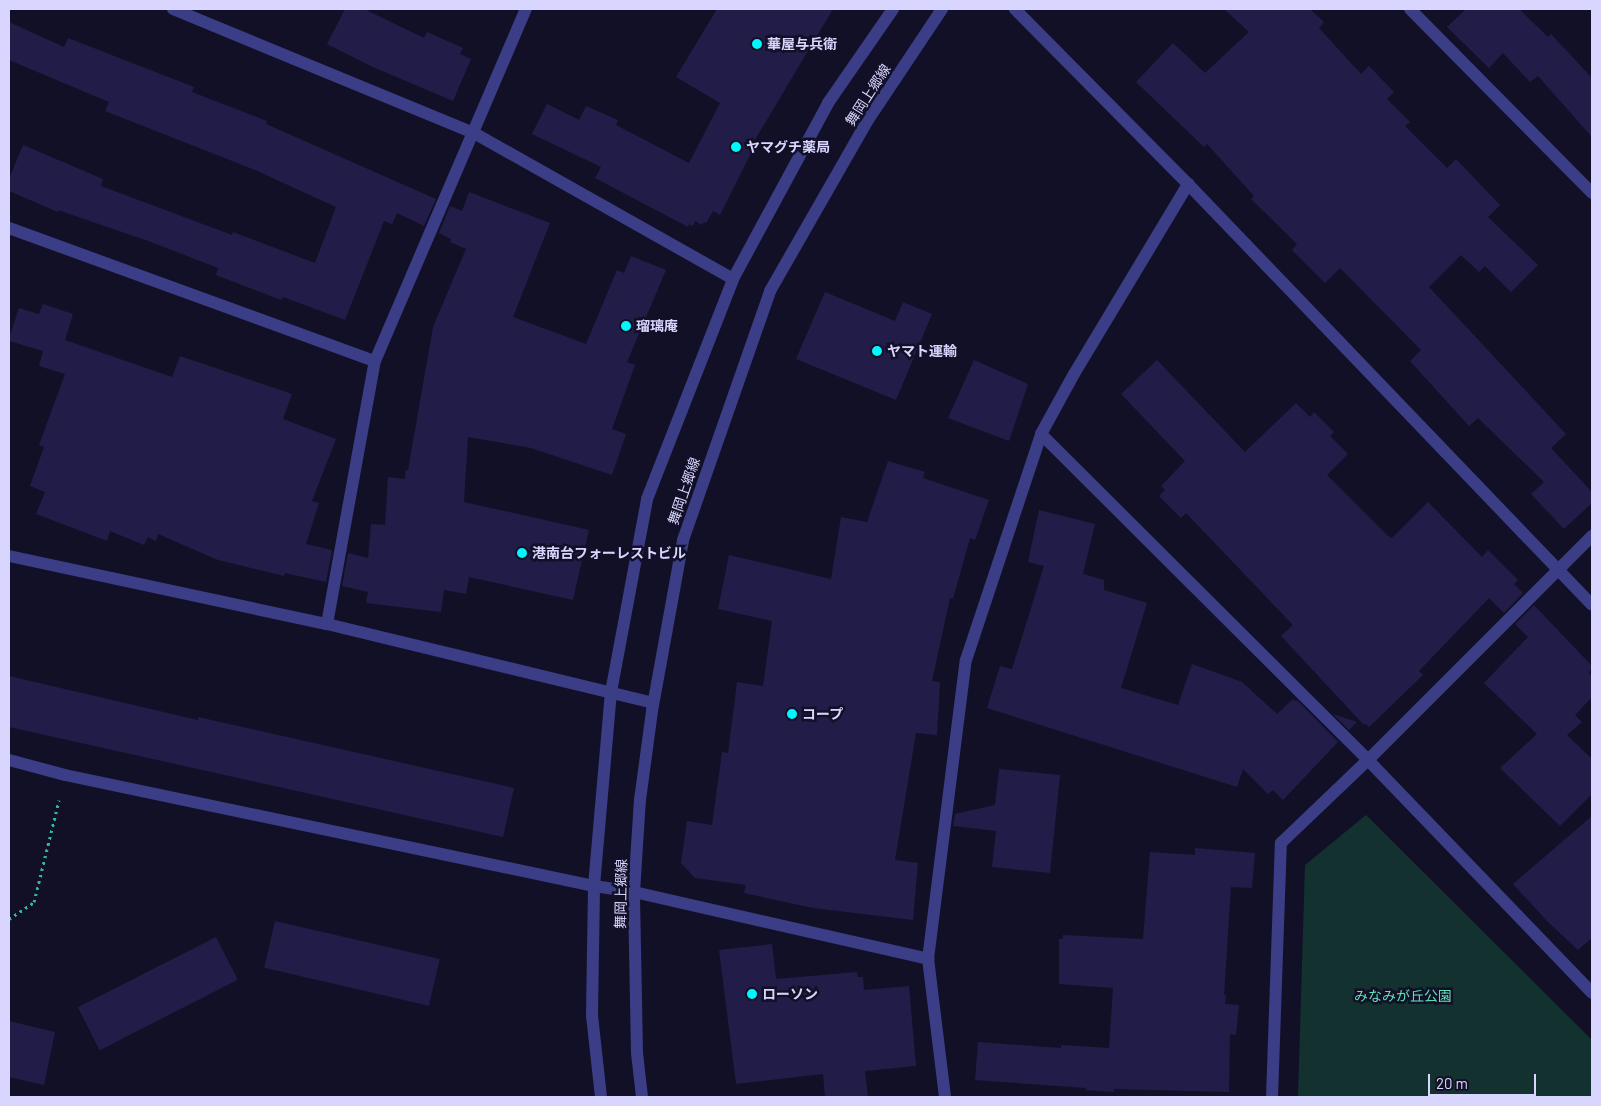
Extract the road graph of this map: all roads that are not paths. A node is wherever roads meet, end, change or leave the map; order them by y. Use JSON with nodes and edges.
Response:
{"nodes":[{"id":1,"x":173,"y":9,"type":"edge"},
{"id":2,"x":526,"y":9,"type":"edge"},
{"id":3,"x":893,"y":9,"type":"edge"},
{"id":4,"x":942,"y":9,"type":"edge"},
{"id":5,"x":1015,"y":9,"type":"edge"},
{"id":6,"x":1410,"y":9,"type":"edge"},
{"id":7,"x":474,"y":133,"type":"junction"},
{"id":8,"x":1188,"y":184,"type":"junction"},
{"id":9,"x":1592,"y":193,"type":"edge"},
{"id":10,"x":9,"y":228,"type":"edge"},
{"id":11,"x":733,"y":279,"type":"junction"},
{"id":12,"x":375,"y":361,"type":"junction"},
{"id":13,"x":1041,"y":434,"type":"junction"},
{"id":14,"x":1592,"y":536,"type":"edge"},
{"id":15,"x":9,"y":556,"type":"edge"},
{"id":16,"x":1557,"y":569,"type":"junction"},
{"id":17,"x":1592,"y":605,"type":"edge"},
{"id":18,"x":327,"y":624,"type":"junction"},
{"id":19,"x":611,"y":692,"type":"junction"},
{"id":20,"x":653,"y":703,"type":"junction"},
{"id":21,"x":9,"y":760,"type":"edge"},
{"id":22,"x":1368,"y":760,"type":"junction"},
{"id":23,"x":594,"y":886,"type":"junction"},
{"id":24,"x":634,"y":892,"type":"junction"},
{"id":25,"x":928,"y":958,"type":"junction"},
{"id":26,"x":1592,"y":993,"type":"edge"},
{"id":27,"x":601,"y":1097,"type":"edge"},
{"id":28,"x":642,"y":1097,"type":"edge"},
{"id":29,"x":945,"y":1097,"type":"edge"},
{"id":30,"x":1272,"y":1097,"type":"edge"}],
"edges":[{"from":1,"to":7,"type":"street"},
{"from":2,"to":7,"type":"street"},
{"from":3,"to":11,"type":"street","name":"舞岡上郷線"},
{"from":4,"to":20,"type":"street","name":"舞岡上郷線"},
{"from":5,"to":8,"type":"street"},
{"from":6,"to":9,"type":"street"},
{"from":7,"to":11,"type":"street"},
{"from":7,"to":12,"type":"street"},
{"from":8,"to":13,"type":"street"},
{"from":8,"to":16,"type":"street"},
{"from":10,"to":12,"type":"street"},
{"from":11,"to":19,"type":"street","name":"舞岡上郷線"},
{"from":12,"to":18,"type":"street"},
{"from":13,"to":22,"type":"street"},
{"from":13,"to":25,"type":"street"},
{"from":14,"to":16,"type":"street"},
{"from":15,"to":18,"type":"street"},
{"from":16,"to":17,"type":"street"},
{"from":16,"to":22,"type":"street"},
{"from":18,"to":19,"type":"street"},
{"from":19,"to":20,"type":"street"},
{"from":19,"to":23,"type":"street","name":"舞岡上郷線"},
{"from":20,"to":24,"type":"street","name":"舞岡上郷線"},
{"from":21,"to":23,"type":"street"},
{"from":22,"to":26,"type":"street"},
{"from":22,"to":30,"type":"street"},
{"from":23,"to":24,"type":"street"},
{"from":23,"to":27,"type":"street","name":"舞岡上郷線"},
{"from":24,"to":25,"type":"street"},
{"from":24,"to":28,"type":"street","name":"舞岡上郷線"},
{"from":25,"to":29,"type":"street"}]}
